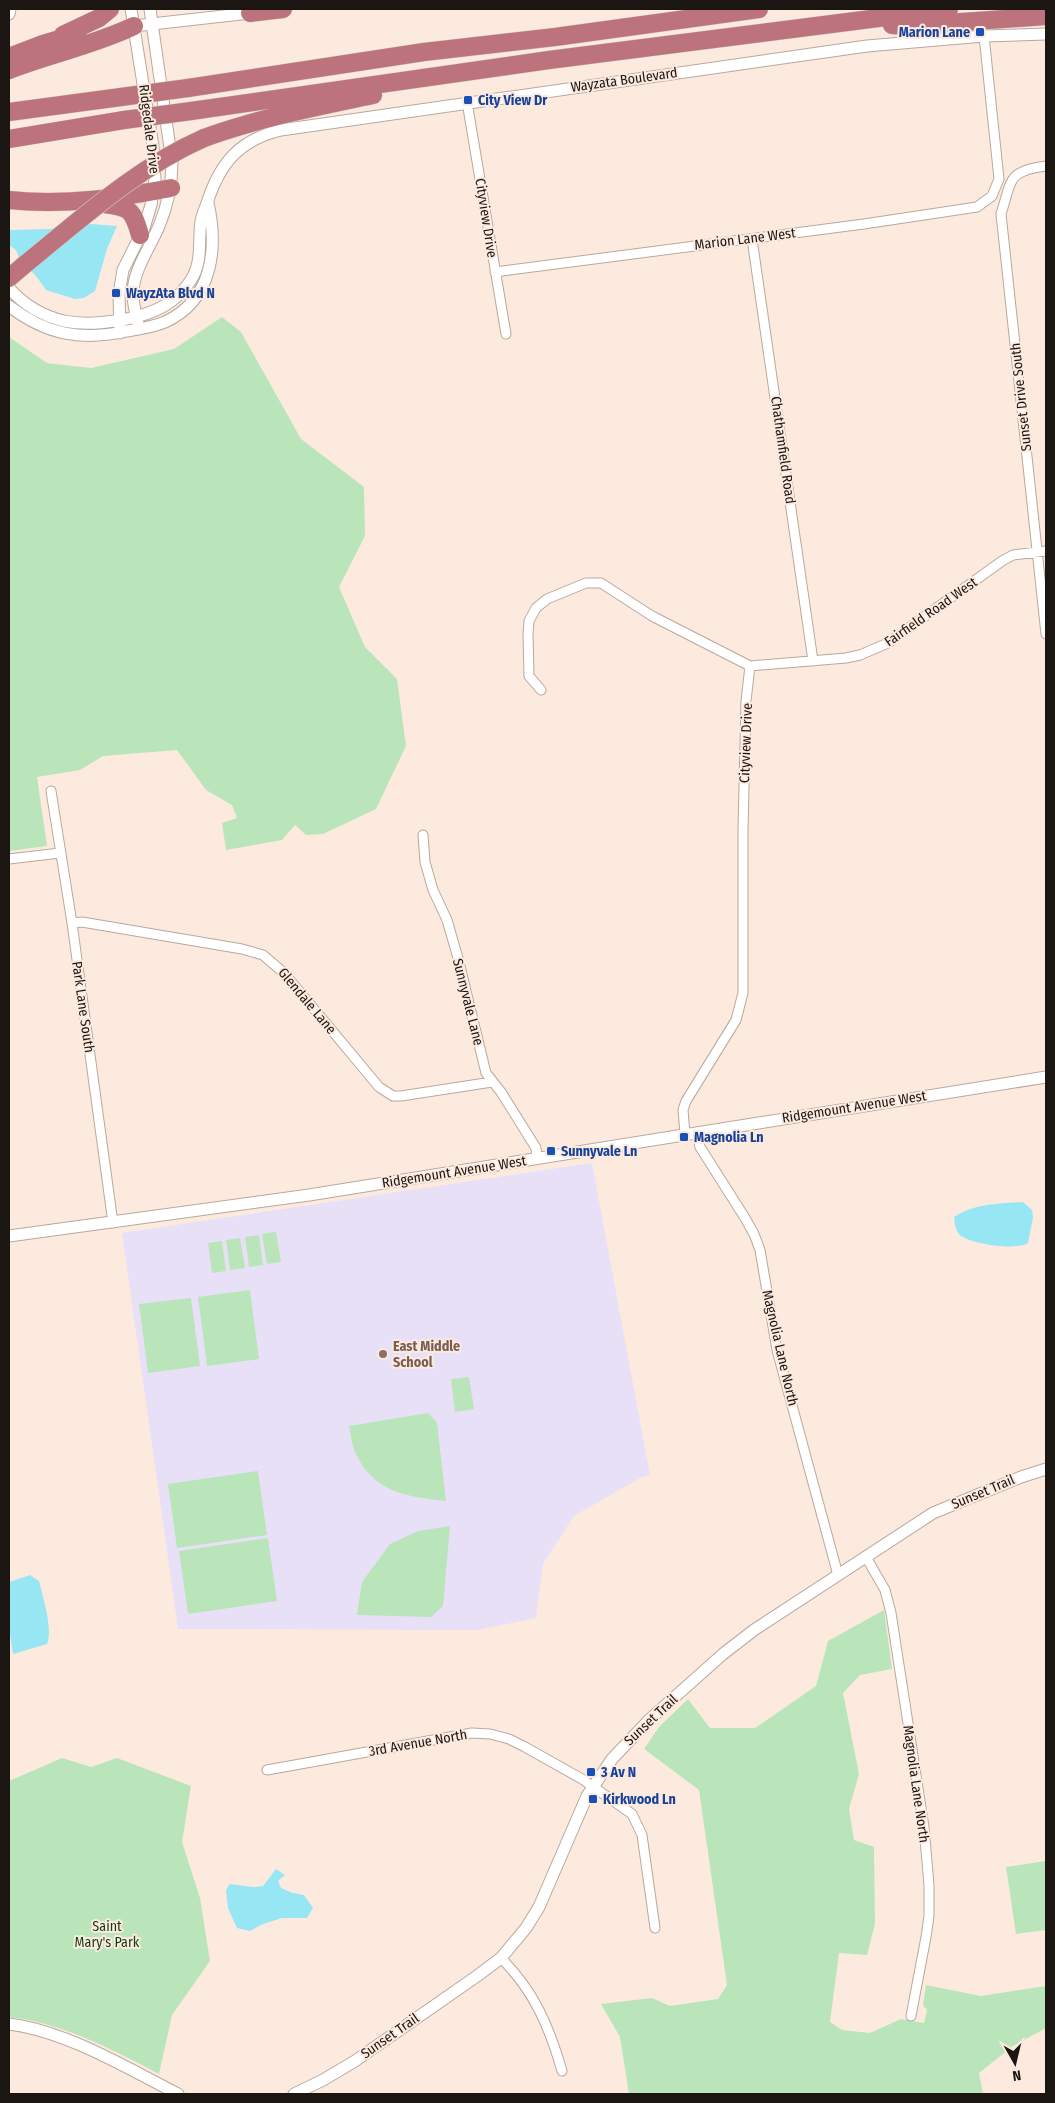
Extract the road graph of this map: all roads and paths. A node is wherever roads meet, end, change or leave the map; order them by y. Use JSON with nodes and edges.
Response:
{"nodes":[{"id":1,"x":10,"y":9,"type":"edge"},
{"id":2,"x":110,"y":9,"type":"edge"},
{"id":3,"x":131,"y":9,"type":"edge"},
{"id":4,"x":150,"y":9,"type":"edge"},
{"id":5,"x":283,"y":9,"type":"edge"},
{"id":6,"x":706,"y":9,"type":"edge"},
{"id":7,"x":759,"y":9,"type":"edge"},
{"id":8,"x":949,"y":9,"type":"edge"},
{"id":9,"x":251,"y":11,"type":"edge"},
{"id":10,"x":9,"y":14,"type":"edge"},
{"id":11,"x":1046,"y":16,"type":"edge"},
{"id":12,"x":854,"y":22,"type":"junction"},
{"id":13,"x":152,"y":24,"type":"junction"},
{"id":14,"x":134,"y":26,"type":"junction"},
{"id":15,"x":1046,"y":34,"type":"edge"},
{"id":16,"x":984,"y":36,"type":"junction"},
{"id":17,"x":556,"y":37,"type":"junction"},
{"id":18,"x":43,"y":44,"type":"junction"},
{"id":19,"x":9,"y":57,"type":"edge"},
{"id":20,"x":549,"y":60,"type":"junction"},
{"id":21,"x":9,"y":70,"type":"edge"},
{"id":22,"x":467,"y":102,"type":"junction"},
{"id":23,"x":9,"y":112,"type":"edge"},
{"id":24,"x":9,"y":139,"type":"edge"},
{"id":25,"x":1046,"y":166,"type":"edge"},
{"id":26,"x":163,"y":190,"type":"junction"},
{"id":27,"x":9,"y":200,"type":"edge"},
{"id":28,"x":76,"y":201,"type":"junction"},
{"id":29,"x":207,"y":201,"type":"junction"},
{"id":30,"x":140,"y":235,"type":"junction"},
{"id":31,"x":752,"y":239,"type":"junction"},
{"id":32,"x":495,"y":272,"type":"junction"},
{"id":33,"x":9,"y":278,"type":"edge"},
{"id":34,"x":9,"y":288,"type":"edge"},
{"id":35,"x":9,"y":306,"type":"edge"},
{"id":36,"x":136,"y":315,"type":"junction"},
{"id":37,"x":120,"y":319,"type":"junction"},
{"id":38,"x":139,"y":329,"type":"junction"},
{"id":39,"x":120,"y":333,"type":"junction"},
{"id":40,"x":506,"y":334,"type":"dead end"},
{"id":41,"x":1042,"y":551,"type":"edge"},
{"id":42,"x":1046,"y":634,"type":"edge"},
{"id":43,"x":813,"y":661,"type":"junction"},
{"id":44,"x":750,"y":666,"type":"junction"},
{"id":45,"x":541,"y":690,"type":"dead end"},
{"id":46,"x":51,"y":791,"type":"dead end"},
{"id":47,"x":423,"y":835,"type":"dead end"},
{"id":48,"x":60,"y":853,"type":"junction"},
{"id":49,"x":9,"y":859,"type":"edge"},
{"id":50,"x":72,"y":923,"type":"junction"},
{"id":51,"x":1046,"y":1078,"type":"edge"},
{"id":52,"x":492,"y":1082,"type":"junction"},
{"id":53,"x":697,"y":1132,"type":"junction"},
{"id":54,"x":685,"y":1134,"type":"junction"},
{"id":55,"x":536,"y":1159,"type":"junction"},
{"id":56,"x":114,"y":1223,"type":"junction"},
{"id":57,"x":9,"y":1236,"type":"edge"},
{"id":58,"x":1046,"y":1469,"type":"edge"},
{"id":59,"x":866,"y":1557,"type":"junction"},
{"id":60,"x":838,"y":1576,"type":"junction"},
{"id":61,"x":267,"y":1770,"type":"dead end"},
{"id":62,"x":594,"y":1787,"type":"junction"},
{"id":63,"x":655,"y":1928,"type":"dead end"},
{"id":64,"x":500,"y":1958,"type":"junction"},
{"id":65,"x":911,"y":2016,"type":"dead end"},
{"id":66,"x":9,"y":2024,"type":"edge"},
{"id":67,"x":562,"y":2071,"type":"dead end"},
{"id":68,"x":178,"y":2094,"type":"edge"},
{"id":69,"x":294,"y":2094,"type":"edge"}],
"edges":[{"from":1,"to":10,"type":"street"},
{"from":2,"to":18,"type":"highway"},
{"from":3,"to":14,"type":"street","name":"Ridgedale Drive"},
{"from":4,"to":13,"type":"street","name":"Ridgedale Drive"},
{"from":5,"to":9,"type":"highway"},
{"from":6,"to":17,"type":"highway"},
{"from":7,"to":17,"type":"highway"},
{"from":8,"to":12,"type":"highway"},
{"from":9,"to":13,"type":"street"},
{"from":11,"to":12,"type":"highway"},
{"from":12,"to":20,"type":"highway"},
{"from":13,"to":14,"type":"street"},
{"from":13,"to":26,"type":"street","name":"Ridgedale Drive"},
{"from":14,"to":18,"type":"highway"},
{"from":14,"to":21,"type":"highway"},
{"from":14,"to":26,"type":"street","name":"Ridgedale Drive"},
{"from":15,"to":16,"type":"street","name":"Wayzata Boulevard"},
{"from":16,"to":22,"type":"street","name":"Wayzata Boulevard"},
{"from":16,"to":31,"type":"street","name":"Marion Lane West"},
{"from":17,"to":23,"type":"highway","bridge":true},
{"from":18,"to":19,"type":"highway"},
{"from":20,"to":24,"type":"highway","bridge":true},
{"from":20,"to":33,"type":"highway","bridge":true},
{"from":22,"to":29,"type":"street","name":"Wayzata Boulevard"},
{"from":22,"to":32,"type":"street","name":"Cityview Drive"},
{"from":25,"to":41,"type":"street","name":"Sunset Drive South"},
{"from":26,"to":28,"type":"highway"},
{"from":26,"to":30,"type":"street","name":"Ridgedale Drive"},
{"from":26,"to":36,"type":"street","name":"Ridgedale Drive"},
{"from":27,"to":28,"type":"highway"},
{"from":28,"to":30,"type":"highway"},
{"from":29,"to":36,"type":"street","name":"Wayzata Boulevard"},
{"from":29,"to":38,"type":"street"},
{"from":30,"to":37,"type":"street","name":"Ridgedale Drive"},
{"from":31,"to":32,"type":"street","name":"Marion Lane West"},
{"from":31,"to":43,"type":"street","name":"Chathamfield Road"},
{"from":32,"to":40,"type":"street","name":"Cityview Drive"},
{"from":34,"to":37,"type":"street","name":"Wayzata Boulevard"},
{"from":35,"to":39,"type":"street"},
{"from":36,"to":37,"type":"street","name":"Wayzata Boulevard"},
{"from":36,"to":38,"type":"street","name":"Ridgedale Drive"},
{"from":37,"to":39,"type":"street","name":"Ridgedale Drive"},
{"from":38,"to":39,"type":"street"},
{"from":41,"to":42,"type":"street","name":"Sunset Drive South"},
{"from":41,"to":43,"type":"street","name":"Fairfield Road West"},
{"from":43,"to":44,"type":"street","name":"Fairfield Road West"},
{"from":44,"to":45,"type":"street"},
{"from":44,"to":54,"type":"street","name":"Cityview Drive"},
{"from":46,"to":48,"type":"street","name":"Park Lane South"},
{"from":47,"to":52,"type":"street","name":"Sunnyvale Lane"},
{"from":48,"to":49,"type":"street"},
{"from":48,"to":50,"type":"street","name":"Park Lane South"},
{"from":50,"to":52,"type":"street","name":"Glendale Lane"},
{"from":50,"to":56,"type":"street","name":"Park Lane South"},
{"from":51,"to":53,"type":"street","name":"Ridgemount Avenue West"},
{"from":52,"to":55,"type":"street","name":"Sunnyvale Lane"},
{"from":53,"to":54,"type":"street","name":"Ridgemount Avenue West"},
{"from":53,"to":60,"type":"street","name":"Magnolia Lane North"},
{"from":54,"to":55,"type":"street","name":"Ridgemount Avenue West"},
{"from":55,"to":56,"type":"street","name":"Ridgemount Avenue West"},
{"from":56,"to":57,"type":"street","name":"Ridgemount Avenue West"},
{"from":58,"to":59,"type":"street","name":"Sunset Trail"},
{"from":59,"to":60,"type":"street","name":"Sunset Trail"},
{"from":59,"to":65,"type":"street","name":"Magnolia Lane North"},
{"from":60,"to":62,"type":"street","name":"Sunset Trail"},
{"from":61,"to":62,"type":"street","name":"3rd Avenue North"},
{"from":62,"to":63,"type":"street","name":"3rd Avenue North"},
{"from":62,"to":64,"type":"street","name":"Sunset Trail"},
{"from":64,"to":67,"type":"street"},
{"from":64,"to":69,"type":"street","name":"Sunset Trail"},
{"from":66,"to":68,"type":"street"}]}
